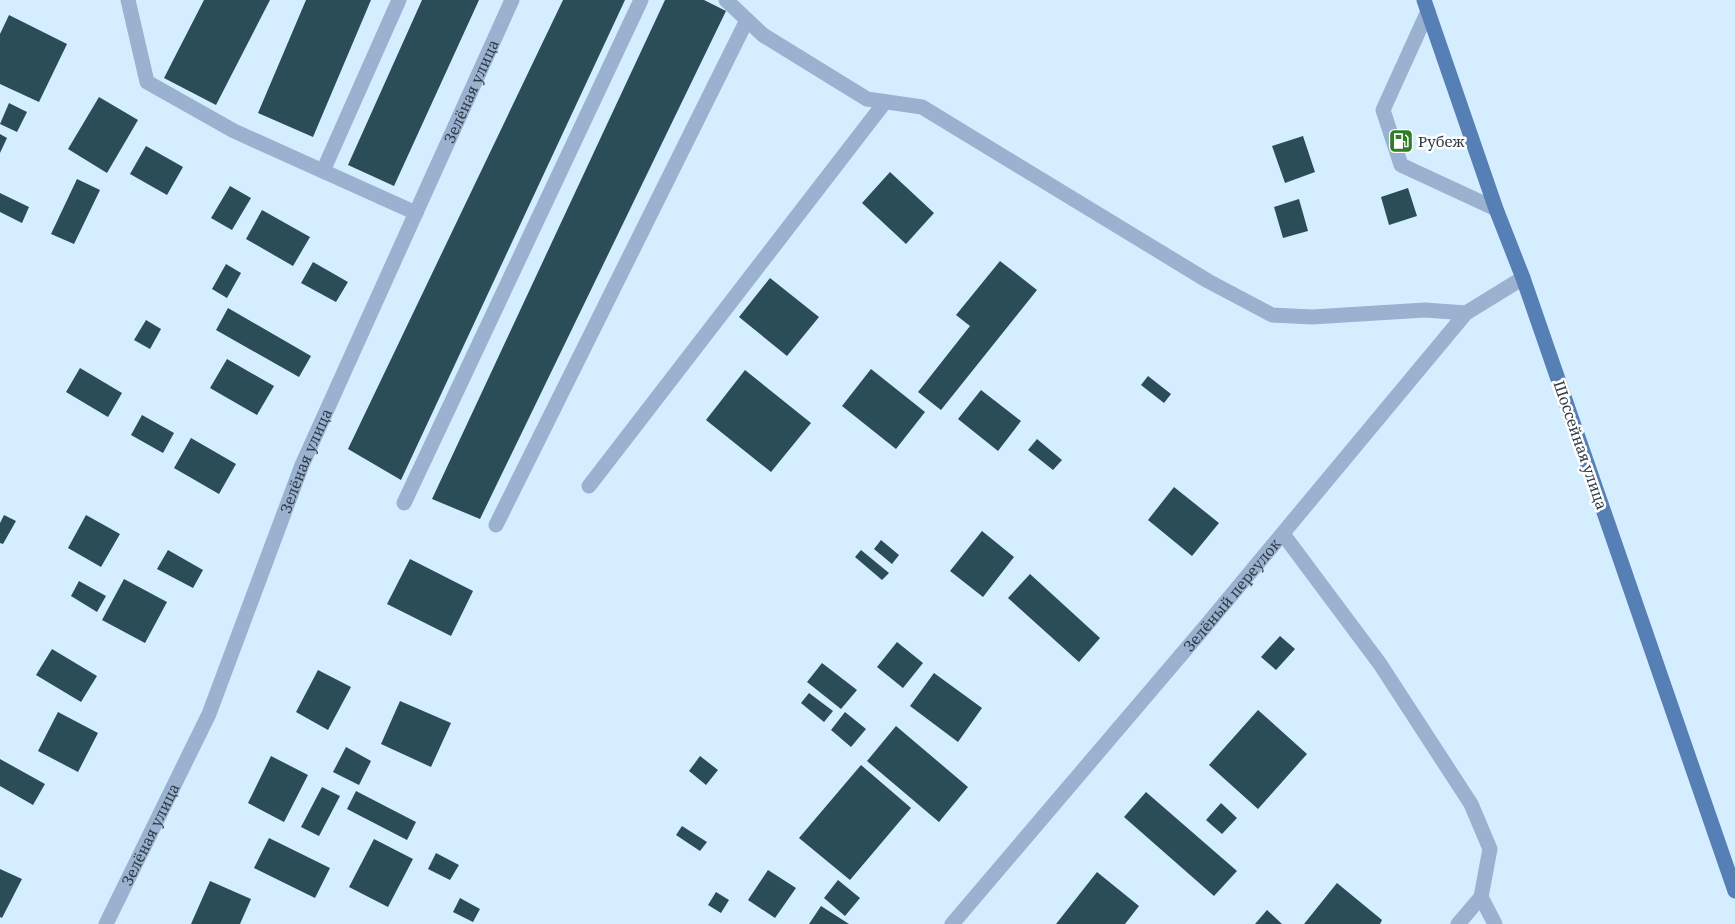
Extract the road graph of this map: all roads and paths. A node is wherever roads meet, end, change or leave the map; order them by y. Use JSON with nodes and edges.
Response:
{"nodes":[{"id":1,"x":128,"y":0,"type":"edge"},
{"id":2,"x":399,"y":0,"type":"edge"},
{"id":3,"x":512,"y":0,"type":"edge"},
{"id":4,"x":641,"y":0,"type":"edge"},
{"id":5,"x":726,"y":0,"type":"edge"},
{"id":6,"x":1426,"y":5,"type":"edge"},
{"id":7,"x":747,"y":20,"type":"junction"},
{"id":8,"x":885,"y":102,"type":"junction"},
{"id":9,"x":322,"y":171,"type":"junction"},
{"id":10,"x":1496,"y":209,"type":"junction"},
{"id":11,"x":416,"y":213,"type":"junction"},
{"id":12,"x":1523,"y":278,"type":"junction"},
{"id":13,"x":1466,"y":313,"type":"junction"},
{"id":14,"x":590,"y":486,"type":"dead end"},
{"id":15,"x":404,"y":503,"type":"dead end"},
{"id":16,"x":496,"y":525,"type":"dead end"},
{"id":17,"x":1283,"y":534,"type":"junction"},
{"id":18,"x":1735,"y":891,"type":"edge"},
{"id":19,"x":1481,"y":897,"type":"junction"},
{"id":20,"x":106,"y":924,"type":"edge"},
{"id":21,"x":952,"y":924,"type":"edge"},
{"id":22,"x":1458,"y":924,"type":"edge"},
{"id":23,"x":1495,"y":924,"type":"edge"}],
"edges":[{"from":1,"to":9,"type":"street"},
{"from":2,"to":9,"type":"street"},
{"from":3,"to":11,"type":"street","name":"Зелёная улица"},
{"from":4,"to":15,"type":"street"},
{"from":5,"to":7,"type":"street"},
{"from":6,"to":10,"type":"main road","name":"Шоссейная улица"},
{"from":6,"to":10,"type":"street"},
{"from":7,"to":8,"type":"street"},
{"from":7,"to":16,"type":"street"},
{"from":8,"to":13,"type":"street"},
{"from":8,"to":14,"type":"street"},
{"from":9,"to":11,"type":"street"},
{"from":10,"to":12,"type":"main road","name":"Шоссейная улица"},
{"from":11,"to":20,"type":"street","name":"Зелёная улица"},
{"from":12,"to":13,"type":"street","name":"Зелёный переулок"},
{"from":12,"to":18,"type":"main road","name":"Шоссейная улица"},
{"from":13,"to":17,"type":"street","name":"Зелёный переулок"},
{"from":17,"to":19,"type":"street"},
{"from":17,"to":21,"type":"street","name":"Зелёный переулок"},
{"from":19,"to":22,"type":"street"},
{"from":19,"to":23,"type":"street"}]}
